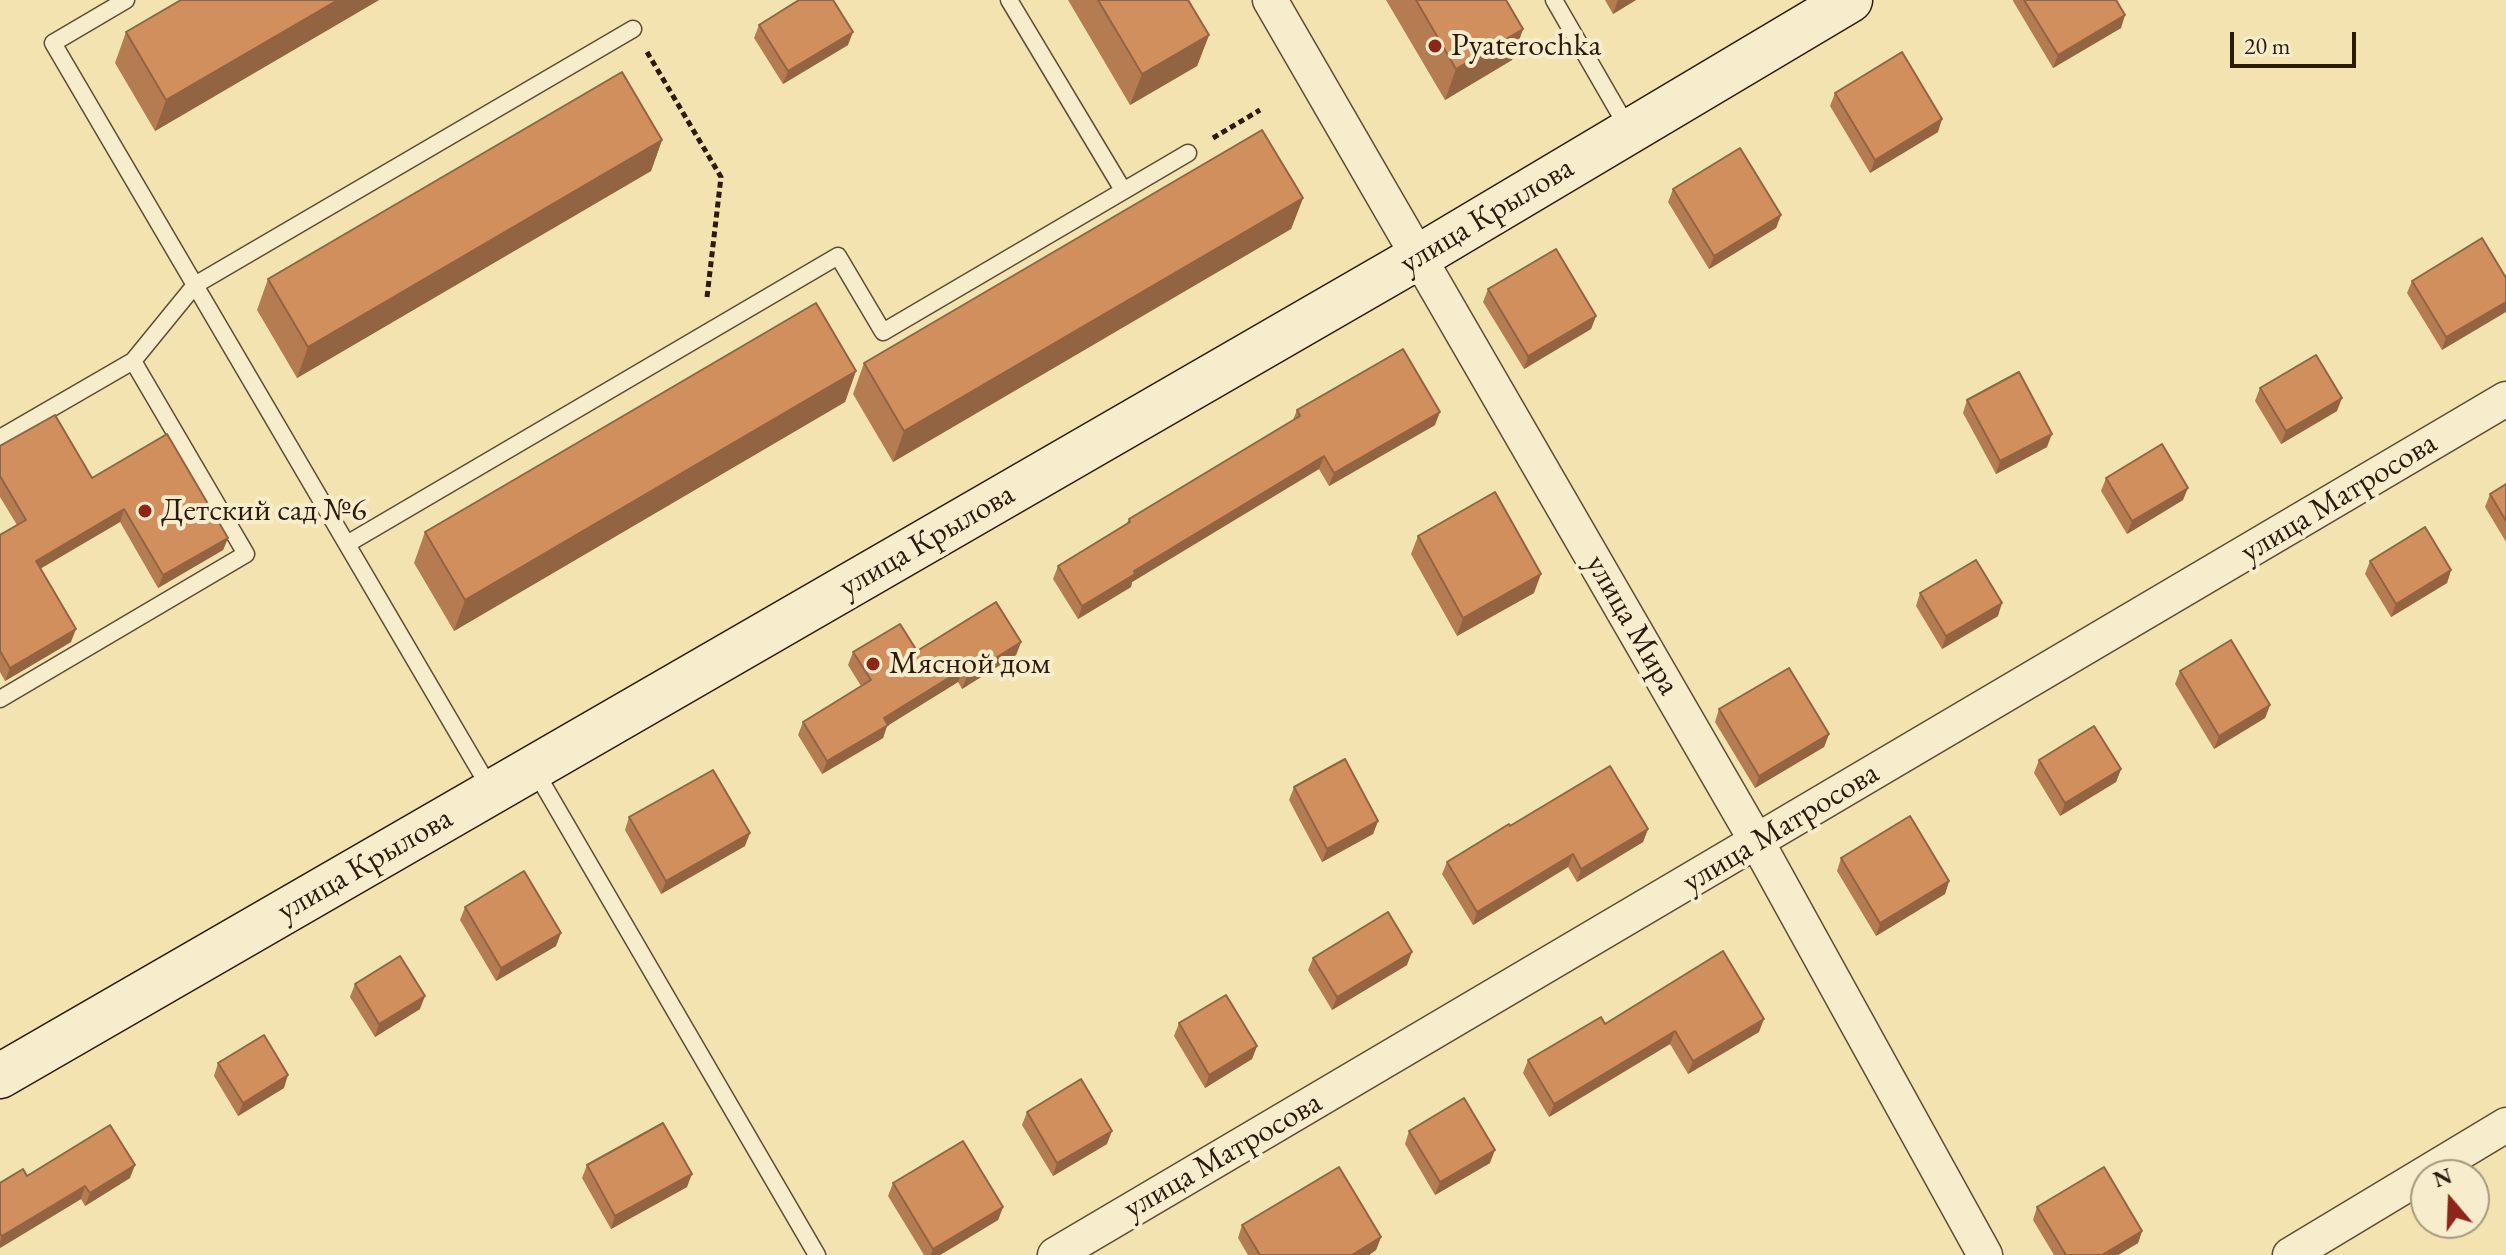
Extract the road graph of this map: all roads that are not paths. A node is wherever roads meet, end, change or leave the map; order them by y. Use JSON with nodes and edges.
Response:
{"nodes":[{"id":1,"x":126,"y":0,"type":"edge"},
{"id":2,"x":1009,"y":0,"type":"edge"},
{"id":3,"x":1270,"y":0,"type":"edge"},
{"id":4,"x":1554,"y":0,"type":"edge"},
{"id":5,"x":1850,"y":0,"type":"edge"},
{"id":6,"x":633,"y":29,"type":"road end"},
{"id":7,"x":1630,"y":131,"type":"junction"},
{"id":8,"x":1188,"y":153,"type":"road end"},
{"id":9,"x":1123,"y":190,"type":"junction"},
{"id":10,"x":1420,"y":256,"type":"junction"},
{"id":11,"x":195,"y":285,"type":"junction"},
{"id":12,"x":133,"y":361,"type":"junction"},
{"id":13,"x":2506,"y":399,"type":"edge"},
{"id":14,"x":0,"y":438,"type":"edge"},
{"id":15,"x":347,"y":544,"type":"junction"},
{"id":16,"x":0,"y":699,"type":"edge"},
{"id":17,"x":533,"y":768,"type":"junction"},
{"id":18,"x":492,"y":792,"type":"junction"},
{"id":19,"x":1757,"y":842,"type":"junction"},
{"id":20,"x":0,"y":1076,"type":"edge"},
{"id":21,"x":2506,"y":1125,"type":"edge"},
{"id":22,"x":817,"y":1255,"type":"edge"},
{"id":23,"x":1055,"y":1255,"type":"edge"},
{"id":24,"x":1985,"y":1255,"type":"edge"},
{"id":25,"x":2290,"y":1255,"type":"edge"}],
"edges":[{"from":1,"to":11,"type":"lane"},
{"from":2,"to":9,"type":"lane"},
{"from":3,"to":10,"type":"street","name":"улица Мира"},
{"from":4,"to":7,"type":"lane"},
{"from":5,"to":7,"type":"main road","name":"улица Крылова"},
{"from":6,"to":11,"type":"lane"},
{"from":7,"to":10,"type":"main road","name":"улица Крылова"},
{"from":8,"to":9,"type":"lane"},
{"from":9,"to":15,"type":"lane"},
{"from":10,"to":17,"type":"main road","name":"улица Крылова"},
{"from":10,"to":19,"type":"street","name":"улица Мира"},
{"from":11,"to":12,"type":"lane"},
{"from":11,"to":15,"type":"lane"},
{"from":12,"to":14,"type":"lane"},
{"from":12,"to":16,"type":"lane"},
{"from":13,"to":19,"type":"street","name":"улица Матросова"},
{"from":15,"to":18,"type":"lane"},
{"from":17,"to":18,"type":"main road","name":"улица Крылова"},
{"from":17,"to":22,"type":"lane"},
{"from":18,"to":20,"type":"main road","name":"улица Крылова"},
{"from":19,"to":23,"type":"street","name":"улица Матросова"},
{"from":19,"to":24,"type":"street","name":"улица Мира"},
{"from":21,"to":25,"type":"street"}]}
